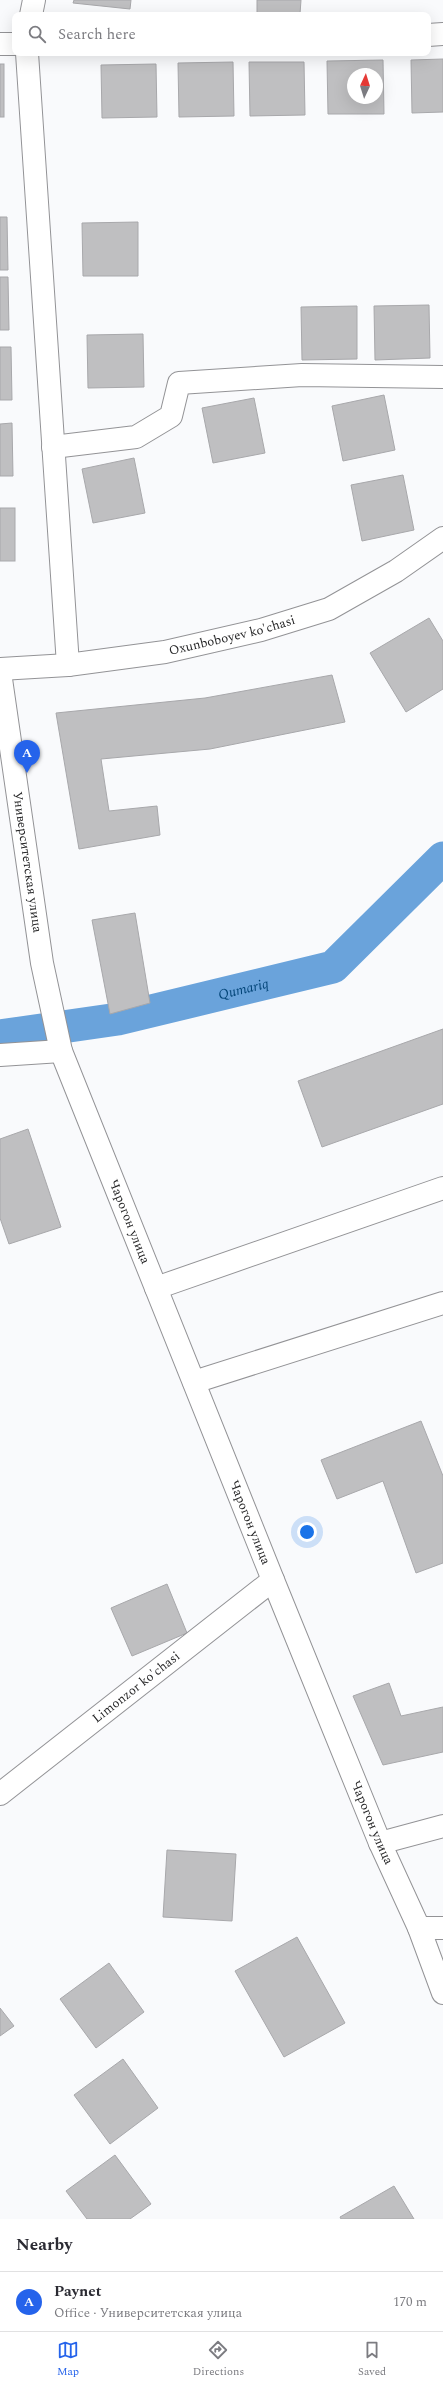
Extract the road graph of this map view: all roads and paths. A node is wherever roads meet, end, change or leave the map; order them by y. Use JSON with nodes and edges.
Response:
{"nodes":[{"id":1,"x":34,"y":0,"type":"edge"},
{"id":2,"x":32,"y":12,"type":"edge"},
{"id":3,"x":443,"y":34,"type":"edge"},
{"id":4,"x":431,"y":35,"type":"edge"},
{"id":5,"x":0,"y":44,"type":"edge"},
{"id":6,"x":12,"y":44,"type":"edge"},
{"id":7,"x":27,"y":56,"type":"edge"},
{"id":8,"x":443,"y":377,"type":"edge"},
{"id":9,"x":53,"y":447,"type":"junction"},
{"id":10,"x":443,"y":538,"type":"edge"},
{"id":11,"x":68,"y":665,"type":"junction"},
{"id":12,"x":0,"y":668,"type":"edge"},
{"id":13,"x":0,"y":672,"type":"edge"},
{"id":14,"x":61,"y":1051,"type":"junction"},
{"id":15,"x":0,"y":1055,"type":"edge"},
{"id":16,"x":443,"y":1188,"type":"edge"},
{"id":17,"x":156,"y":1288,"type":"junction"},
{"id":18,"x":443,"y":1303,"type":"edge"},
{"id":19,"x":194,"y":1382,"type":"junction"},
{"id":20,"x":273,"y":1580,"type":"junction"},
{"id":21,"x":0,"y":1794,"type":"edge"},
{"id":22,"x":443,"y":1826,"type":"edge"},
{"id":23,"x":380,"y":1843,"type":"junction"},
{"id":24,"x":419,"y":1928,"type":"junction"},
{"id":25,"x":443,"y":1928,"type":"edge"},
{"id":26,"x":443,"y":1993,"type":"edge"}],
"edges":[{"from":1,"to":2,"type":"main road"},
{"from":3,"to":4,"type":"main road"},
{"from":5,"to":6,"type":"main road"},
{"from":7,"to":9,"type":"main road"},
{"from":8,"to":9,"type":"main road"},
{"from":9,"to":11,"type":"main road"},
{"from":10,"to":11,"type":"main road","name":"Oxunboboyev ko'chasi"},
{"from":11,"to":12,"type":"main road","name":"Oxunboboyev ko'chasi"},
{"from":13,"to":14,"type":"main road","name":"Университетская улица"},
{"from":14,"to":15,"type":"main road"},
{"from":14,"to":17,"type":"main road","name":"Чарогон улица"},
{"from":16,"to":17,"type":"main road"},
{"from":17,"to":19,"type":"main road","name":"Чарогон улица"},
{"from":18,"to":19,"type":"main road"},
{"from":19,"to":20,"type":"main road","name":"Чарогон улица"},
{"from":20,"to":21,"type":"main road","name":"Limonzor ko'chasi"},
{"from":20,"to":23,"type":"main road","name":"Чарогон улица"},
{"from":22,"to":23,"type":"main road"},
{"from":23,"to":24,"type":"main road","name":"Чарогон улица"},
{"from":24,"to":25,"type":"main road"},
{"from":24,"to":26,"type":"main road","name":"Чарогон улица"}]}
